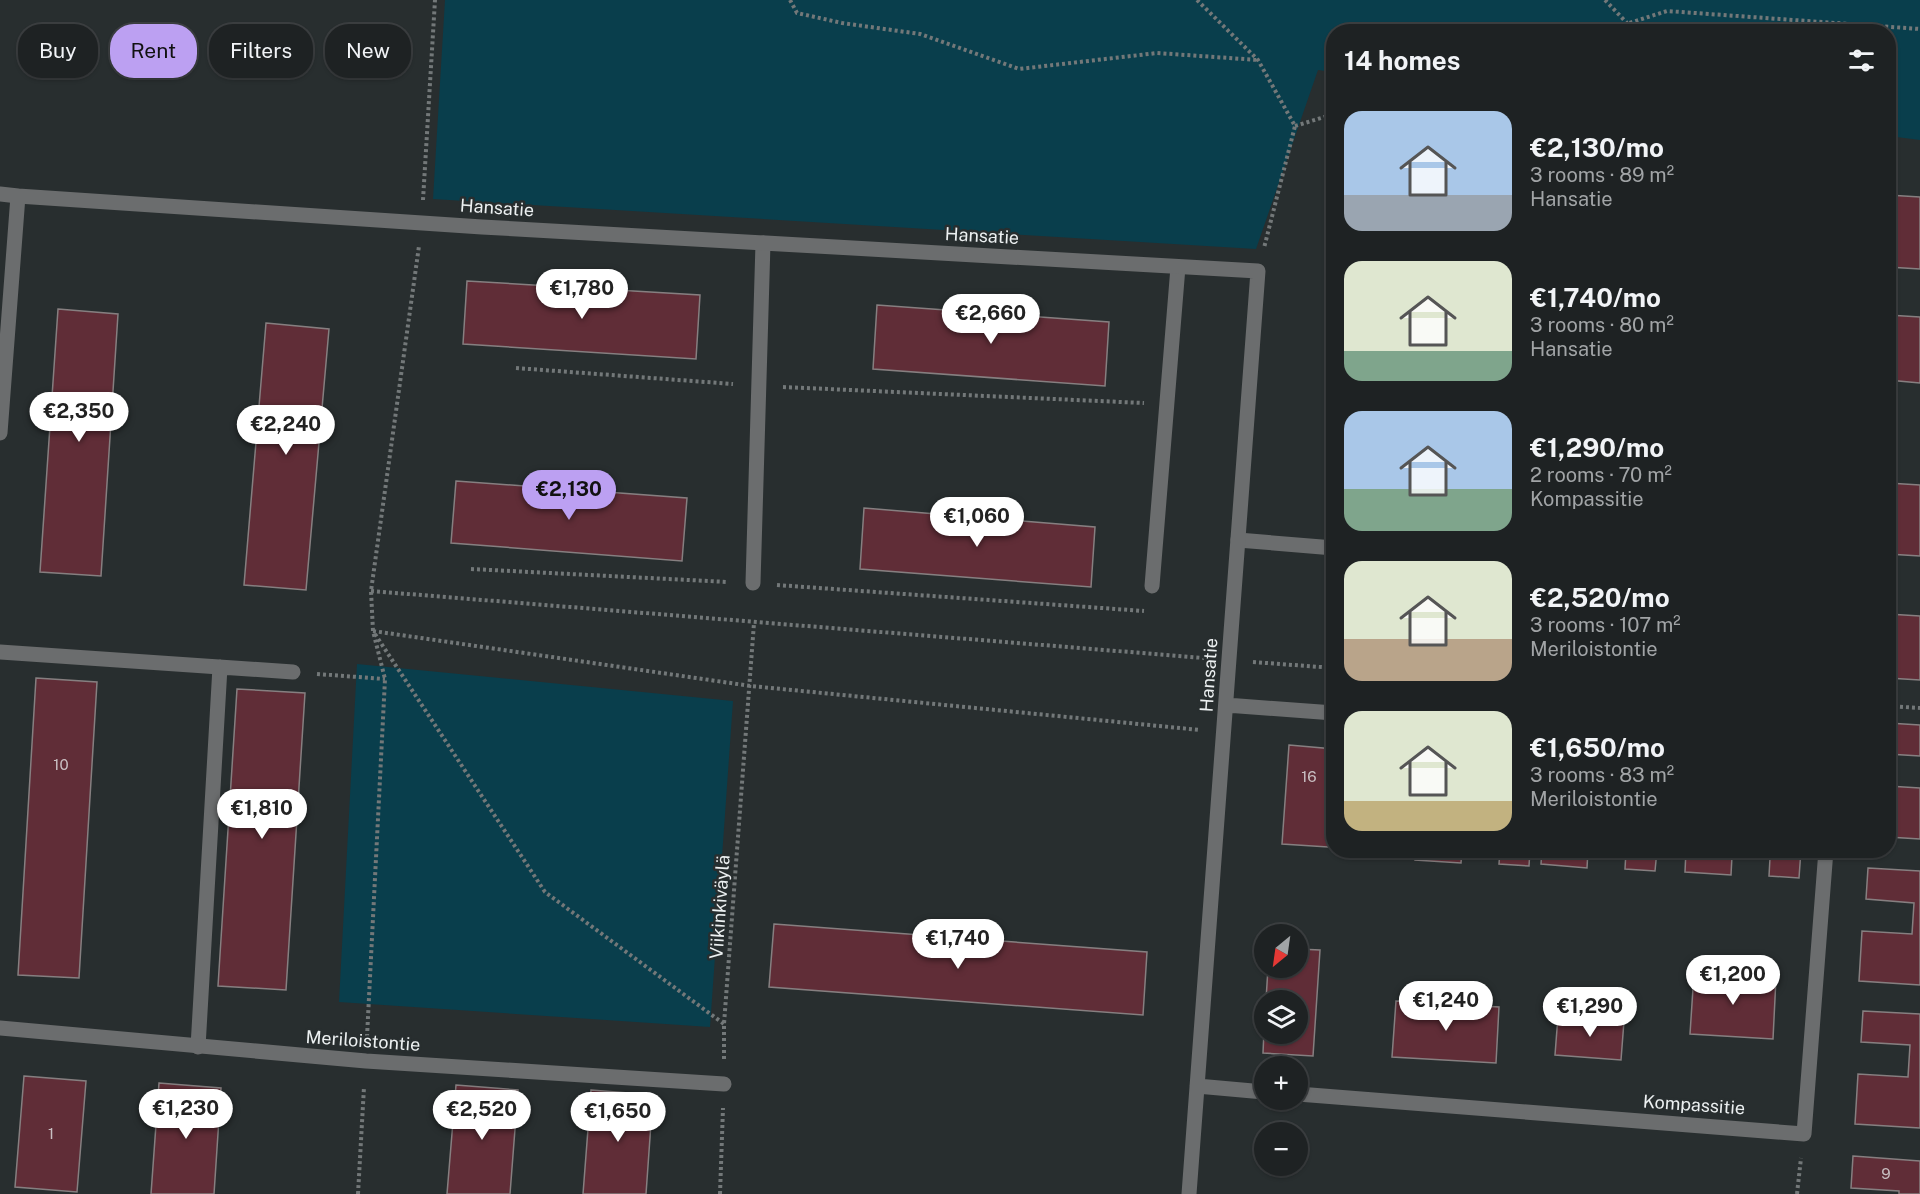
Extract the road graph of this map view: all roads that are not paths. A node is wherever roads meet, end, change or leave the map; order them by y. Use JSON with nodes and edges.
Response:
{"nodes":[{"id":1,"x":0,"y":194,"type":"edge"},
{"id":2,"x":18,"y":196,"type":"junction"},
{"id":3,"x":763,"y":243,"type":"junction"},
{"id":4,"x":1178,"y":267,"type":"junction"},
{"id":5,"x":0,"y":433,"type":"edge"},
{"id":6,"x":1238,"y":540,"type":"junction"},
{"id":7,"x":1326,"y":547,"type":"edge"},
{"id":8,"x":753,"y":583,"type":"road end"},
{"id":9,"x":1152,"y":586,"type":"road end"},
{"id":10,"x":0,"y":652,"type":"edge"},
{"id":11,"x":220,"y":667,"type":"junction"},
{"id":12,"x":293,"y":672,"type":"road end"},
{"id":13,"x":1226,"y":705,"type":"junction"},
{"id":14,"x":1326,"y":712,"type":"edge"},
{"id":15,"x":1825,"y":858,"type":"edge"},
{"id":16,"x":0,"y":1028,"type":"edge"},
{"id":17,"x":198,"y":1047,"type":"junction"},
{"id":18,"x":724,"y":1084,"type":"road end"},
{"id":19,"x":1197,"y":1086,"type":"junction"},
{"id":20,"x":1254,"y":1091,"type":"edge"},
{"id":21,"x":1308,"y":1095,"type":"edge"},
{"id":22,"x":1189,"y":1194,"type":"edge"}],
"edges":[{"from":1,"to":2,"type":"street","name":"Hansatie"},
{"from":2,"to":3,"type":"street","name":"Hansatie"},
{"from":2,"to":5,"type":"street"},
{"from":3,"to":4,"type":"street","name":"Hansatie"},
{"from":3,"to":8,"type":"street"},
{"from":4,"to":6,"type":"street","name":"Hansatie"},
{"from":4,"to":9,"type":"street"},
{"from":6,"to":7,"type":"street"},
{"from":6,"to":13,"type":"street","name":"Hansatie"},
{"from":10,"to":11,"type":"street"},
{"from":11,"to":12,"type":"street"},
{"from":11,"to":17,"type":"street"},
{"from":13,"to":14,"type":"street"},
{"from":13,"to":19,"type":"street","name":"Hansatie"},
{"from":15,"to":21,"type":"street","name":"Kompassitie"},
{"from":16,"to":17,"type":"street","name":"Meriloistontie"},
{"from":17,"to":18,"type":"street","name":"Meriloistontie"},
{"from":19,"to":20,"type":"street"},
{"from":19,"to":22,"type":"street","name":"Hansatie"}]}
